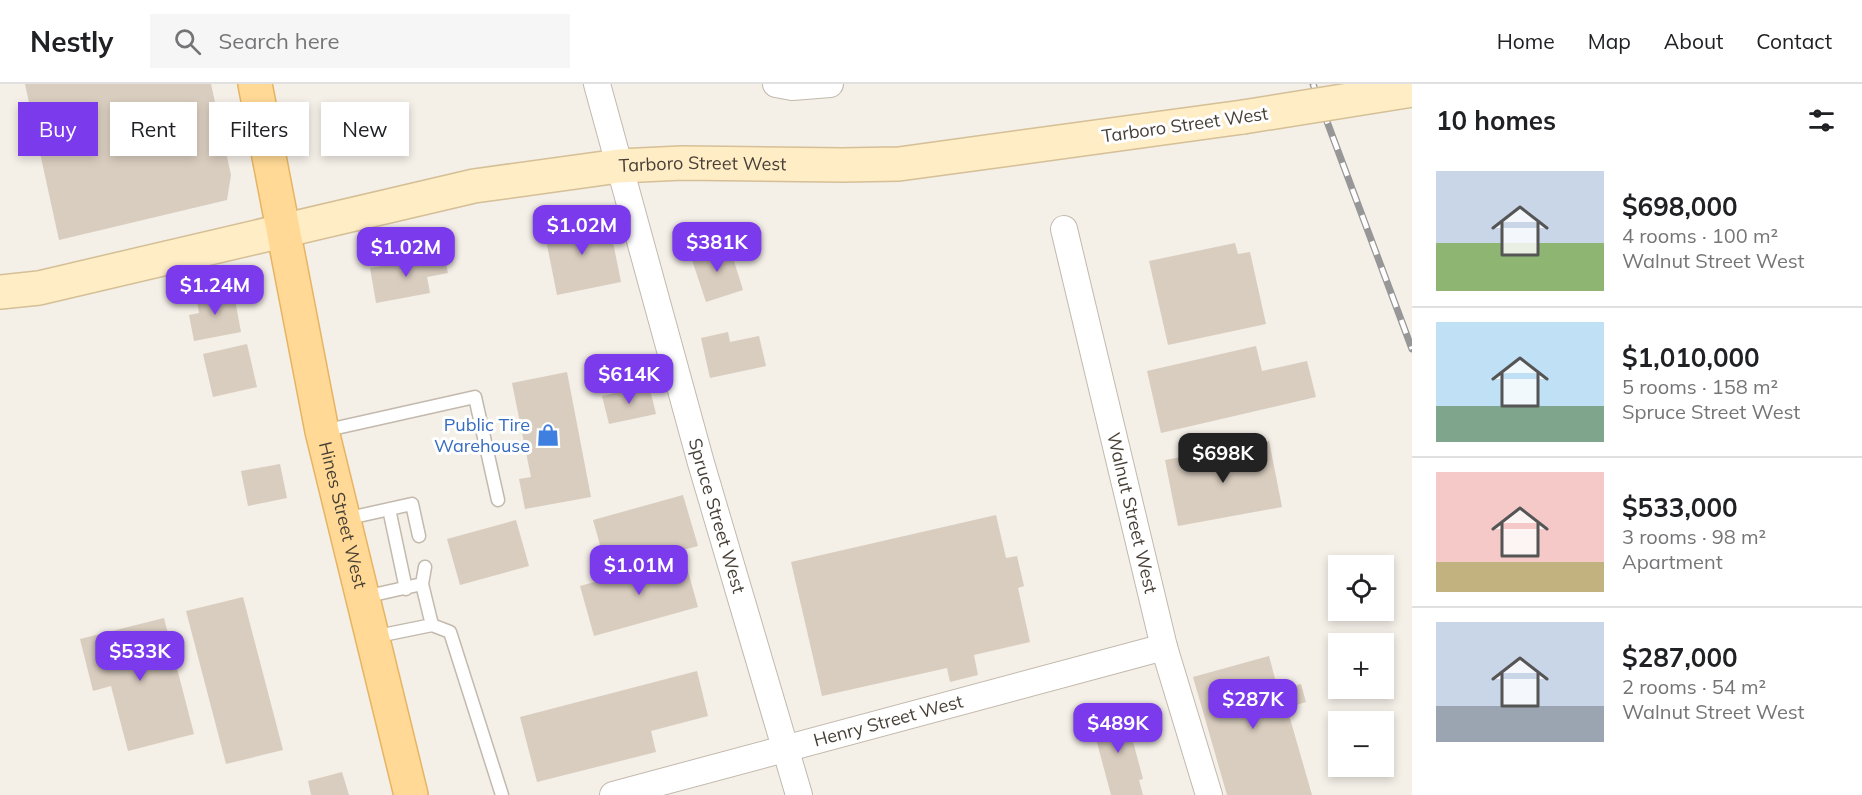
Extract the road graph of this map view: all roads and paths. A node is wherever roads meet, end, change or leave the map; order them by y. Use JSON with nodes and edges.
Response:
{"nodes":[{"id":1,"x":255,"y":84,"type":"edge"},
{"id":2,"x":597,"y":84,"type":"edge"},
{"id":3,"x":776,"y":84,"type":"edge"},
{"id":4,"x":830,"y":84,"type":"edge"},
{"id":5,"x":1412,"y":90,"type":"edge"},
{"id":6,"x":619,"y":166,"type":"junction"},
{"id":7,"x":1065,"y":229,"type":"dead end"},
{"id":8,"x":282,"y":232,"type":"junction"},
{"id":9,"x":0,"y":292,"type":"edge"},
{"id":10,"x":322,"y":431,"type":"junction"},
{"id":11,"x":498,"y":500,"type":"dead end"},
{"id":12,"x":389,"y":509,"type":"junction"},
{"id":13,"x":344,"y":520,"type":"junction"},
{"id":14,"x":419,"y":536,"type":"dead end"},
{"id":15,"x":425,"y":567,"type":"dead end"},
{"id":16,"x":422,"y":585,"type":"junction"},
{"id":17,"x":406,"y":589,"type":"junction"},
{"id":18,"x":363,"y":597,"type":"junction"},
{"id":19,"x":432,"y":625,"type":"junction"},
{"id":20,"x":373,"y":638,"type":"junction"},
{"id":21,"x":1164,"y":646,"type":"junction"},
{"id":22,"x":785,"y":748,"type":"junction"},
{"id":23,"x":411,"y":795,"type":"edge"},
{"id":24,"x":502,"y":795,"type":"edge"},
{"id":25,"x":613,"y":795,"type":"edge"},
{"id":26,"x":799,"y":795,"type":"edge"},
{"id":27,"x":1209,"y":795,"type":"edge"}],
"edges":[{"from":1,"to":8,"type":"main road","name":"Hines Street West"},
{"from":2,"to":6,"type":"street","name":"Spruce Street West"},
{"from":3,"to":4,"type":"street"},
{"from":5,"to":6,"type":"main road","name":"Tarboro Street West","bridge":true},
{"from":6,"to":8,"type":"main road","name":"Tarboro Street West"},
{"from":6,"to":22,"type":"street","name":"Spruce Street West"},
{"from":7,"to":21,"type":"street","name":"Walnut Street West"},
{"from":8,"to":9,"type":"main road","name":"Tarboro Street West"},
{"from":8,"to":10,"type":"main road","name":"Hines Street West"},
{"from":10,"to":11,"type":"lane"},
{"from":10,"to":13,"type":"main road","name":"Hines Street West"},
{"from":12,"to":13,"type":"lane"},
{"from":12,"to":14,"type":"lane"},
{"from":12,"to":17,"type":"lane"},
{"from":13,"to":18,"type":"main road","name":"Hines Street West"},
{"from":15,"to":16,"type":"lane"},
{"from":16,"to":17,"type":"lane"},
{"from":16,"to":19,"type":"lane"},
{"from":17,"to":18,"type":"lane"},
{"from":18,"to":20,"type":"main road","name":"Hines Street West"},
{"from":19,"to":20,"type":"lane"},
{"from":19,"to":24,"type":"lane"},
{"from":20,"to":23,"type":"main road","name":"Hines Street West"},
{"from":21,"to":22,"type":"street","name":"Henry Street West"},
{"from":21,"to":27,"type":"street","name":"Walnut Street West"},
{"from":22,"to":25,"type":"street","name":"Henry Street West"},
{"from":22,"to":26,"type":"street","name":"Spruce Street West"}]}
